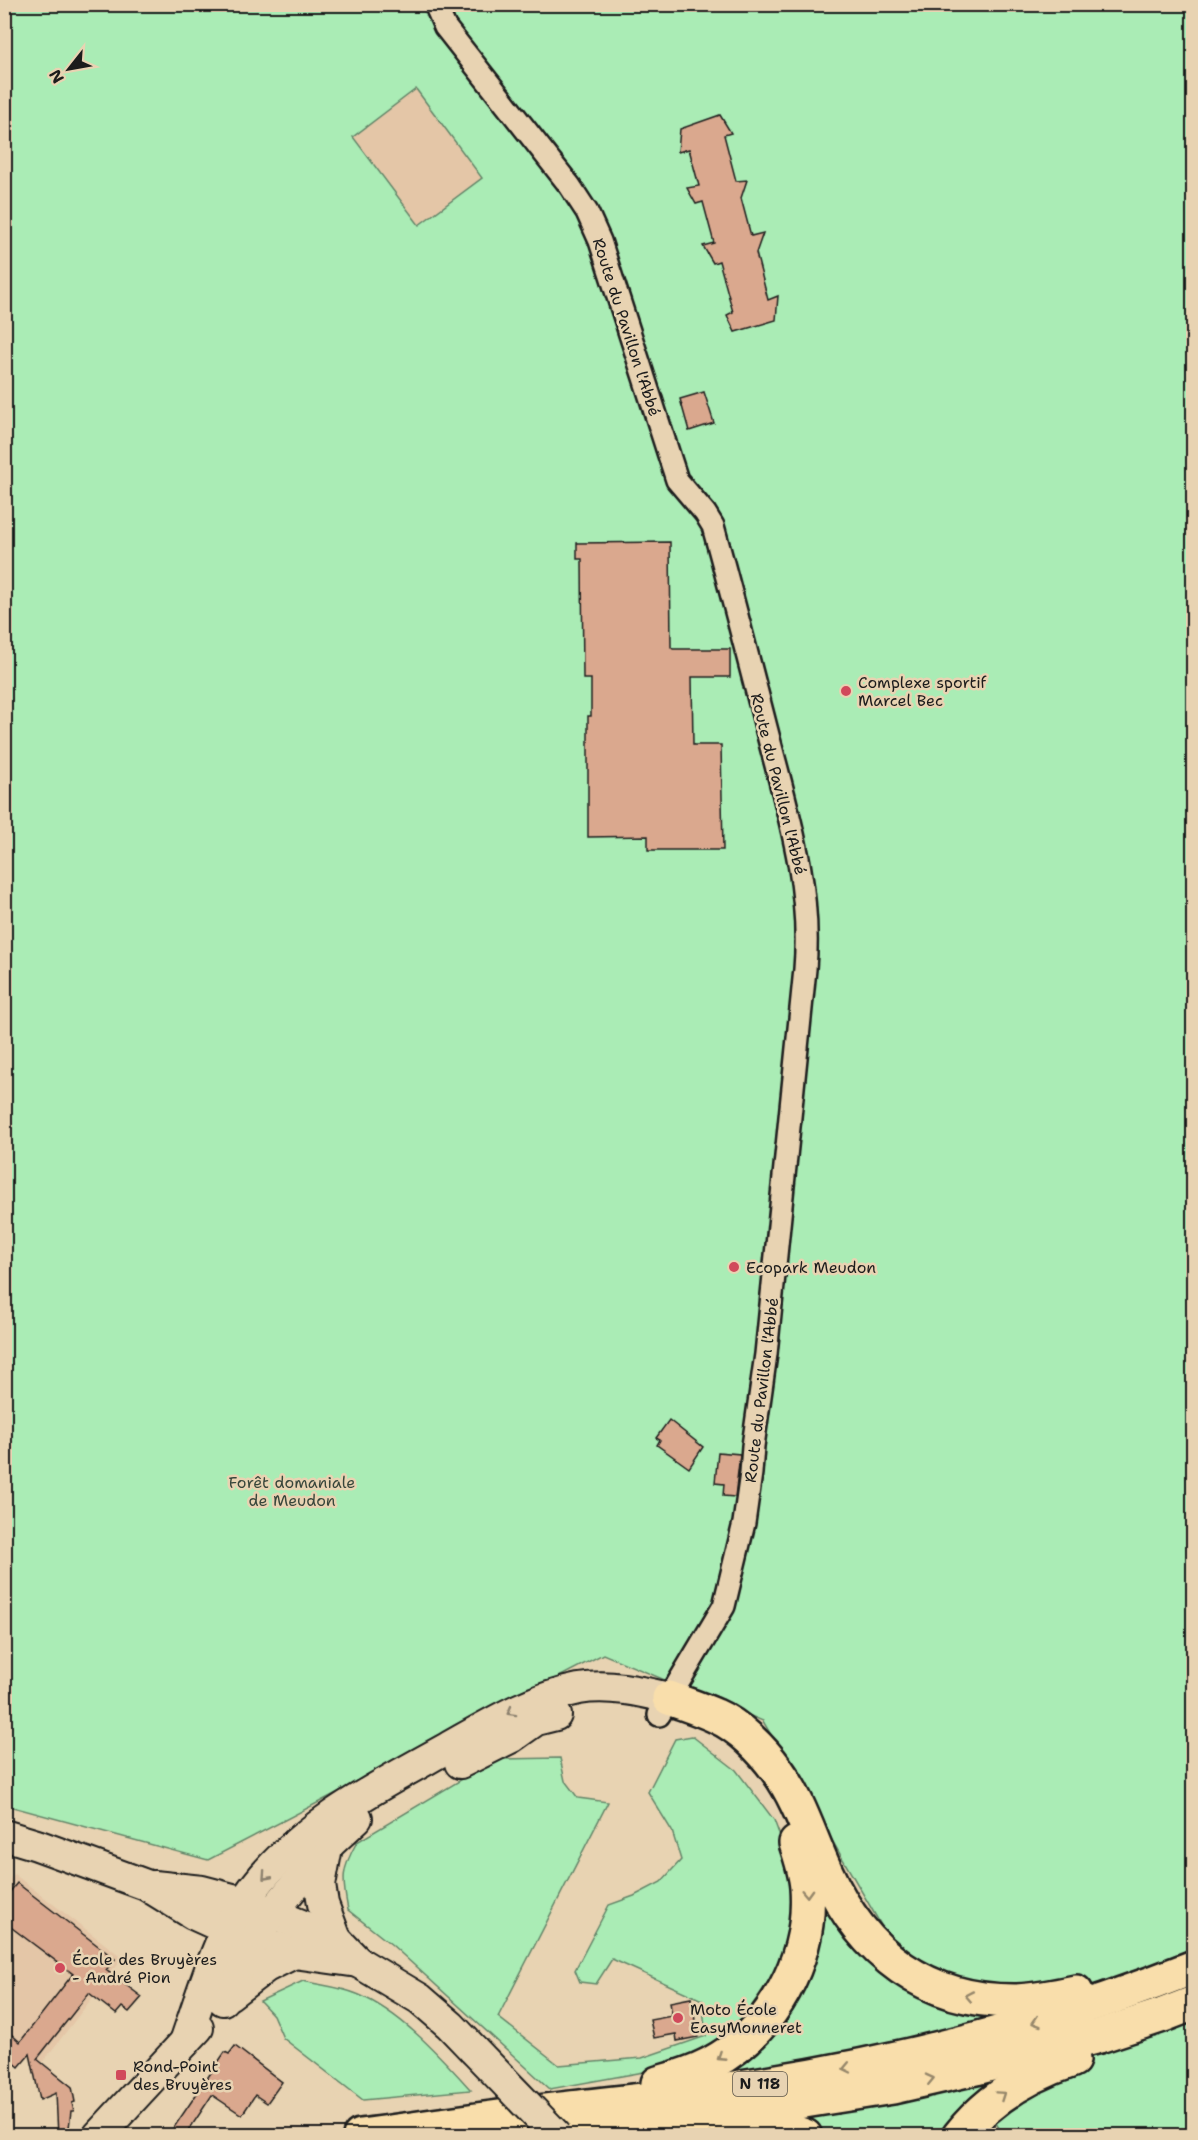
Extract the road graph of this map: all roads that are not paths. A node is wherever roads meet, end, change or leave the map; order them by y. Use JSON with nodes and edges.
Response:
{"nodes":[{"id":1,"x":435,"y":4,"type":"edge"},
{"id":2,"x":664,"y":1706,"type":"junction"},
{"id":3,"x":4,"y":1835,"type":"edge"},
{"id":4,"x":328,"y":1845,"type":"junction"},
{"id":5,"x":146,"y":1886,"type":"junction"},
{"id":6,"x":244,"y":1902,"type":"junction"},
{"id":7,"x":272,"y":1913,"type":"junction"},
{"id":8,"x":240,"y":1933,"type":"junction"},
{"id":9,"x":336,"y":1939,"type":"junction"},
{"id":10,"x":294,"y":1953,"type":"junction"},
{"id":11,"x":358,"y":1962,"type":"junction"},
{"id":12,"x":1194,"y":1967,"type":"edge"},
{"id":13,"x":1151,"y":1984,"type":"junction"},
{"id":14,"x":223,"y":2000,"type":"junction"},
{"id":15,"x":1194,"y":2003,"type":"edge"},
{"id":16,"x":1163,"y":2015,"type":"junction"},
{"id":17,"x":185,"y":2042,"type":"junction"},
{"id":18,"x":709,"y":2116,"type":"junction"},
{"id":19,"x":559,"y":2122,"type":"edge"},
{"id":20,"x":98,"y":2136,"type":"edge"},
{"id":21,"x":360,"y":2136,"type":"edge"},
{"id":22,"x":582,"y":2136,"type":"edge"},
{"id":23,"x":805,"y":2136,"type":"edge"},
{"id":24,"x":959,"y":2136,"type":"edge"}],
"edges":[{"from":1,"to":2,"type":"street","name":"Route du Pavillon l'Abbé"},
{"from":2,"to":4,"type":"street"},
{"from":2,"to":6,"type":"street","one_way":true},
{"from":13,"to":2,"type":"highway","one_way":true},
{"from":2,"to":19,"type":"highway","one_way":true},
{"from":3,"to":5,"type":"street"},
{"from":4,"to":7,"type":"street"},
{"from":4,"to":9,"type":"street"},
{"from":5,"to":6,"type":"street"},
{"from":5,"to":8,"type":"street"},
{"from":6,"to":7,"type":"street"},
{"from":6,"to":8,"type":"street"},
{"from":7,"to":8,"type":"street"},
{"from":7,"to":9,"type":"street"},
{"from":8,"to":10,"type":"street"},
{"from":8,"to":14,"type":"street"},
{"from":8,"to":17,"type":"street"},
{"from":9,"to":11,"type":"street"},
{"from":10,"to":11,"type":"street"},
{"from":10,"to":14,"type":"street"},
{"from":11,"to":19,"type":"street","bridge":true},
{"from":12,"to":13,"type":"highway","number":"N 118"},
{"from":13,"to":19,"type":"highway","number":"N 118","one_way":true},
{"from":14,"to":17,"type":"street"},
{"from":15,"to":16,"type":"highway","number":"N 118"},
{"from":18,"to":16,"type":"highway","number":"N 118","one_way":true},
{"from":24,"to":16,"type":"highway","one_way":true},
{"from":17,"to":20,"type":"street"},
{"from":18,"to":22,"type":"highway","number":"N 118"},
{"from":18,"to":23,"type":"highway"},
{"from":19,"to":21,"type":"highway","number":"N 118"}]}
